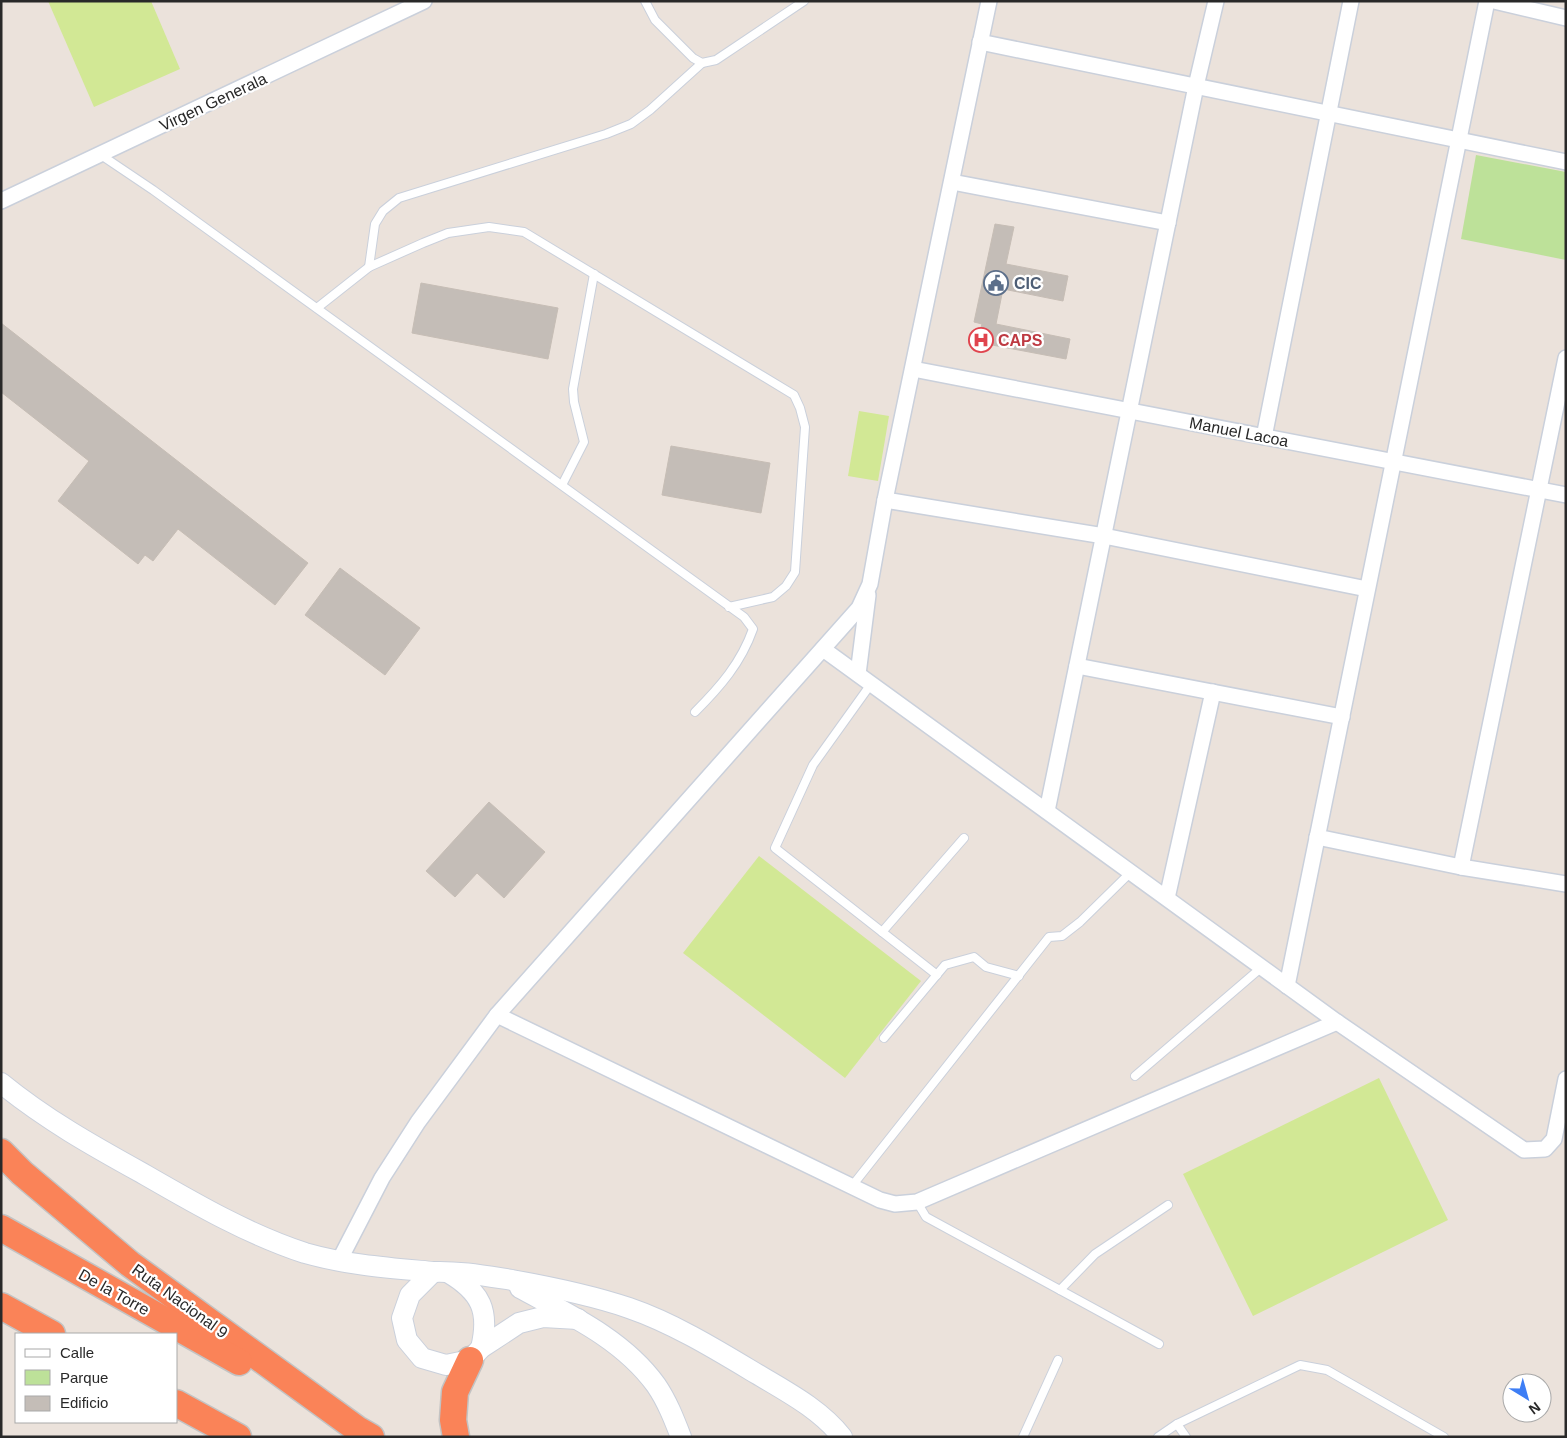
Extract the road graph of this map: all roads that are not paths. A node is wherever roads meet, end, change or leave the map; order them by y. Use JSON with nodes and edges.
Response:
{"nodes":[{"id":1,"x":424,"y":1,"type":"edge"},
{"id":2,"x":645,"y":1,"type":"edge"},
{"id":3,"x":804,"y":1,"type":"edge"},
{"id":4,"x":989,"y":1,"type":"edge"},
{"id":5,"x":1216,"y":1,"type":"edge"},
{"id":6,"x":1350,"y":1,"type":"edge"},
{"id":7,"x":1487,"y":1,"type":"edge"},
{"id":8,"x":1494,"y":1,"type":"edge"},
{"id":9,"x":1566,"y":18,"type":"edge"},
{"id":10,"x":980,"y":42,"type":"junction"},
{"id":11,"x":702,"y":63,"type":"junction"},
{"id":12,"x":1196,"y":86,"type":"junction"},
{"id":13,"x":1330,"y":113,"type":"junction"},
{"id":14,"x":1459,"y":140,"type":"junction"},
{"id":15,"x":101,"y":155,"type":"junction"},
{"id":16,"x":1566,"y":162,"type":"edge"},
{"id":17,"x":952,"y":182,"type":"junction"},
{"id":18,"x":1,"y":201,"type":"edge"},
{"id":19,"x":1168,"y":222,"type":"junction"},
{"id":20,"x":369,"y":267,"type":"junction"},
{"id":21,"x":594,"y":274,"type":"junction"},
{"id":22,"x":317,"y":308,"type":"junction"},
{"id":23,"x":1566,"y":358,"type":"edge"},
{"id":24,"x":913,"y":369,"type":"junction"},
{"id":25,"x":1130,"y":411,"type":"junction"},
{"id":26,"x":1264,"y":437,"type":"junction"},
{"id":27,"x":1393,"y":462,"type":"junction"},
{"id":28,"x":562,"y":485,"type":"junction"},
{"id":29,"x":1539,"y":490,"type":"junction"},
{"id":30,"x":1566,"y":495,"type":"edge"},
{"id":31,"x":885,"y":500,"type":"junction"},
{"id":32,"x":1104,"y":536,"type":"junction"},
{"id":33,"x":870,"y":584,"type":"junction"},
{"id":34,"x":1368,"y":589,"type":"junction"},
{"id":35,"x":730,"y":607,"type":"junction"},
{"id":36,"x":823,"y":649,"type":"junction"},
{"id":37,"x":1077,"y":666,"type":"junction"},
{"id":38,"x":858,"y":674,"type":"junction"},
{"id":39,"x":871,"y":684,"type":"junction"},
{"id":40,"x":1213,"y":692,"type":"junction"},
{"id":41,"x":695,"y":712,"type":"dead end"},
{"id":42,"x":1342,"y":717,"type":"junction"},
{"id":43,"x":1047,"y":811,"type":"junction"},
{"id":44,"x":1317,"y":837,"type":"junction"},
{"id":45,"x":964,"y":838,"type":"dead end"},
{"id":46,"x":1461,"y":867,"type":"junction"},
{"id":47,"x":1131,"y":872,"type":"junction"},
{"id":48,"x":1566,"y":884,"type":"edge"},
{"id":49,"x":1167,"y":898,"type":"junction"},
{"id":50,"x":882,"y":932,"type":"junction"},
{"id":51,"x":1262,"y":967,"type":"junction"},
{"id":52,"x":937,"y":975,"type":"junction"},
{"id":53,"x":1019,"y":976,"type":"junction"},
{"id":54,"x":1287,"y":986,"type":"junction"},
{"id":55,"x":497,"y":1015,"type":"junction"},
{"id":56,"x":1337,"y":1022,"type":"junction"},
{"id":57,"x":884,"y":1038,"type":"dead end"},
{"id":58,"x":1135,"y":1076,"type":"dead end"},
{"id":59,"x":1566,"y":1079,"type":"edge"},
{"id":60,"x":1,"y":1083,"type":"edge"},
{"id":61,"x":1563,"y":1102,"type":"edge"},
{"id":62,"x":1,"y":1152,"type":"edge"},
{"id":63,"x":852,"y":1186,"type":"junction"},
{"id":64,"x":916,"y":1202,"type":"junction"},
{"id":65,"x":1168,"y":1205,"type":"dead end"},
{"id":66,"x":1,"y":1228,"type":"edge"},
{"id":67,"x":339,"y":1261,"type":"junction"},
{"id":68,"x":440,"y":1272,"type":"junction"},
{"id":69,"x":502,"y":1279,"type":"junction"},
{"id":70,"x":1060,"y":1290,"type":"junction"},
{"id":71,"x":1,"y":1306,"type":"edge"},
{"id":72,"x":578,"y":1319,"type":"junction"},
{"id":73,"x":50,"y":1333,"type":"edge"},
{"id":74,"x":1160,"y":1344,"type":"dead end"},
{"id":75,"x":476,"y":1354,"type":"junction"},
{"id":76,"x":1058,"y":1360,"type":"dead end"},
{"id":77,"x":178,"y":1404,"type":"edge"},
{"id":78,"x":178,"y":1411,"type":"edge"},
{"id":79,"x":1177,"y":1424,"type":"junction"},
{"id":80,"x":364,"y":1433,"type":"edge"},
{"id":81,"x":211,"y":1437,"type":"edge"},
{"id":82,"x":238,"y":1437,"type":"edge"},
{"id":83,"x":456,"y":1437,"type":"edge"},
{"id":84,"x":682,"y":1437,"type":"edge"},
{"id":85,"x":842,"y":1437,"type":"edge"},
{"id":86,"x":1023,"y":1437,"type":"edge"},
{"id":87,"x":1158,"y":1437,"type":"edge"},
{"id":88,"x":1186,"y":1437,"type":"edge"},
{"id":89,"x":1444,"y":1437,"type":"edge"}],
"edges":[{"from":1,"to":15,"type":"street","name":"Virgen Generala"},
{"from":2,"to":11,"type":"lane"},
{"from":3,"to":11,"type":"lane"},
{"from":4,"to":10,"type":"street"},
{"from":5,"to":12,"type":"street"},
{"from":6,"to":13,"type":"street"},
{"from":7,"to":14,"type":"street"},
{"from":8,"to":9,"type":"street"},
{"from":10,"to":12,"type":"street"},
{"from":10,"to":17,"type":"street"},
{"from":11,"to":20,"type":"lane"},
{"from":12,"to":13,"type":"street"},
{"from":12,"to":19,"type":"street"},
{"from":13,"to":14,"type":"street"},
{"from":13,"to":26,"type":"street"},
{"from":14,"to":16,"type":"street"},
{"from":14,"to":27,"type":"street"},
{"from":15,"to":18,"type":"street","name":"Virgen Generala"},
{"from":15,"to":22,"type":"lane"},
{"from":17,"to":19,"type":"street"},
{"from":17,"to":24,"type":"street"},
{"from":19,"to":25,"type":"street"},
{"from":20,"to":21,"type":"lane"},
{"from":20,"to":22,"type":"lane"},
{"from":21,"to":28,"type":"lane"},
{"from":21,"to":35,"type":"lane"},
{"from":22,"to":28,"type":"lane"},
{"from":23,"to":29,"type":"street"},
{"from":24,"to":25,"type":"street","name":"Manuel Lacoa"},
{"from":24,"to":31,"type":"street"},
{"from":25,"to":26,"type":"street","name":"Manuel Lacoa"},
{"from":25,"to":32,"type":"street"},
{"from":26,"to":27,"type":"street","name":"Manuel Lacoa"},
{"from":27,"to":29,"type":"street","name":"Manuel Lacoa"},
{"from":27,"to":34,"type":"street"},
{"from":28,"to":35,"type":"lane"},
{"from":29,"to":30,"type":"street","name":"Manuel Lacoa"},
{"from":29,"to":46,"type":"street"},
{"from":31,"to":32,"type":"street"},
{"from":31,"to":33,"type":"street"},
{"from":32,"to":34,"type":"street"},
{"from":32,"to":37,"type":"street"},
{"from":33,"to":36,"type":"street"},
{"from":33,"to":38,"type":"street"},
{"from":34,"to":42,"type":"street"},
{"from":35,"to":41,"type":"lane"},
{"from":36,"to":38,"type":"street"},
{"from":36,"to":55,"type":"street"},
{"from":37,"to":40,"type":"street"},
{"from":37,"to":43,"type":"street"},
{"from":38,"to":39,"type":"street"},
{"from":39,"to":43,"type":"street"},
{"from":39,"to":50,"type":"lane"},
{"from":40,"to":42,"type":"street"},
{"from":40,"to":49,"type":"street"},
{"from":42,"to":44,"type":"street"},
{"from":43,"to":47,"type":"street"},
{"from":44,"to":46,"type":"street"},
{"from":44,"to":54,"type":"street"},
{"from":45,"to":50,"type":"lane"},
{"from":46,"to":48,"type":"street"},
{"from":47,"to":49,"type":"street"},
{"from":47,"to":53,"type":"lane"},
{"from":49,"to":51,"type":"street"},
{"from":50,"to":52,"type":"lane"},
{"from":51,"to":54,"type":"street"},
{"from":51,"to":58,"type":"lane"},
{"from":52,"to":53,"type":"lane"},
{"from":52,"to":57,"type":"lane"},
{"from":53,"to":63,"type":"lane"},
{"from":54,"to":56,"type":"street"},
{"from":55,"to":63,"type":"street"},
{"from":55,"to":67,"type":"street"},
{"from":56,"to":61,"type":"street"},
{"from":56,"to":64,"type":"street"},
{"from":59,"to":61,"type":"street"},
{"from":60,"to":67,"type":"main road"},
{"from":62,"to":80,"type":"highway","name":"Ruta Nacional 9"},
{"from":63,"to":64,"type":"street"},
{"from":64,"to":70,"type":"lane"},
{"from":65,"to":70,"type":"lane"},
{"from":66,"to":80,"type":"highway","name":"De la Torre"},
{"from":67,"to":68,"type":"main road"},
{"from":68,"to":69,"type":"main road"},
{"from":68,"to":75,"type":"main road"},
{"from":68,"to":75,"type":"main road"},
{"from":69,"to":72,"type":"main road"},
{"from":69,"to":85,"type":"main road"},
{"from":70,"to":74,"type":"lane"},
{"from":71,"to":73,"type":"highway"},
{"from":72,"to":75,"type":"main road"},
{"from":72,"to":84,"type":"main road"},
{"from":75,"to":83,"type":"highway"},
{"from":76,"to":86,"type":"lane"},
{"from":77,"to":82,"type":"highway"},
{"from":78,"to":81,"type":"highway"},
{"from":79,"to":87,"type":"lane"},
{"from":79,"to":88,"type":"lane"},
{"from":79,"to":89,"type":"lane"}]}
